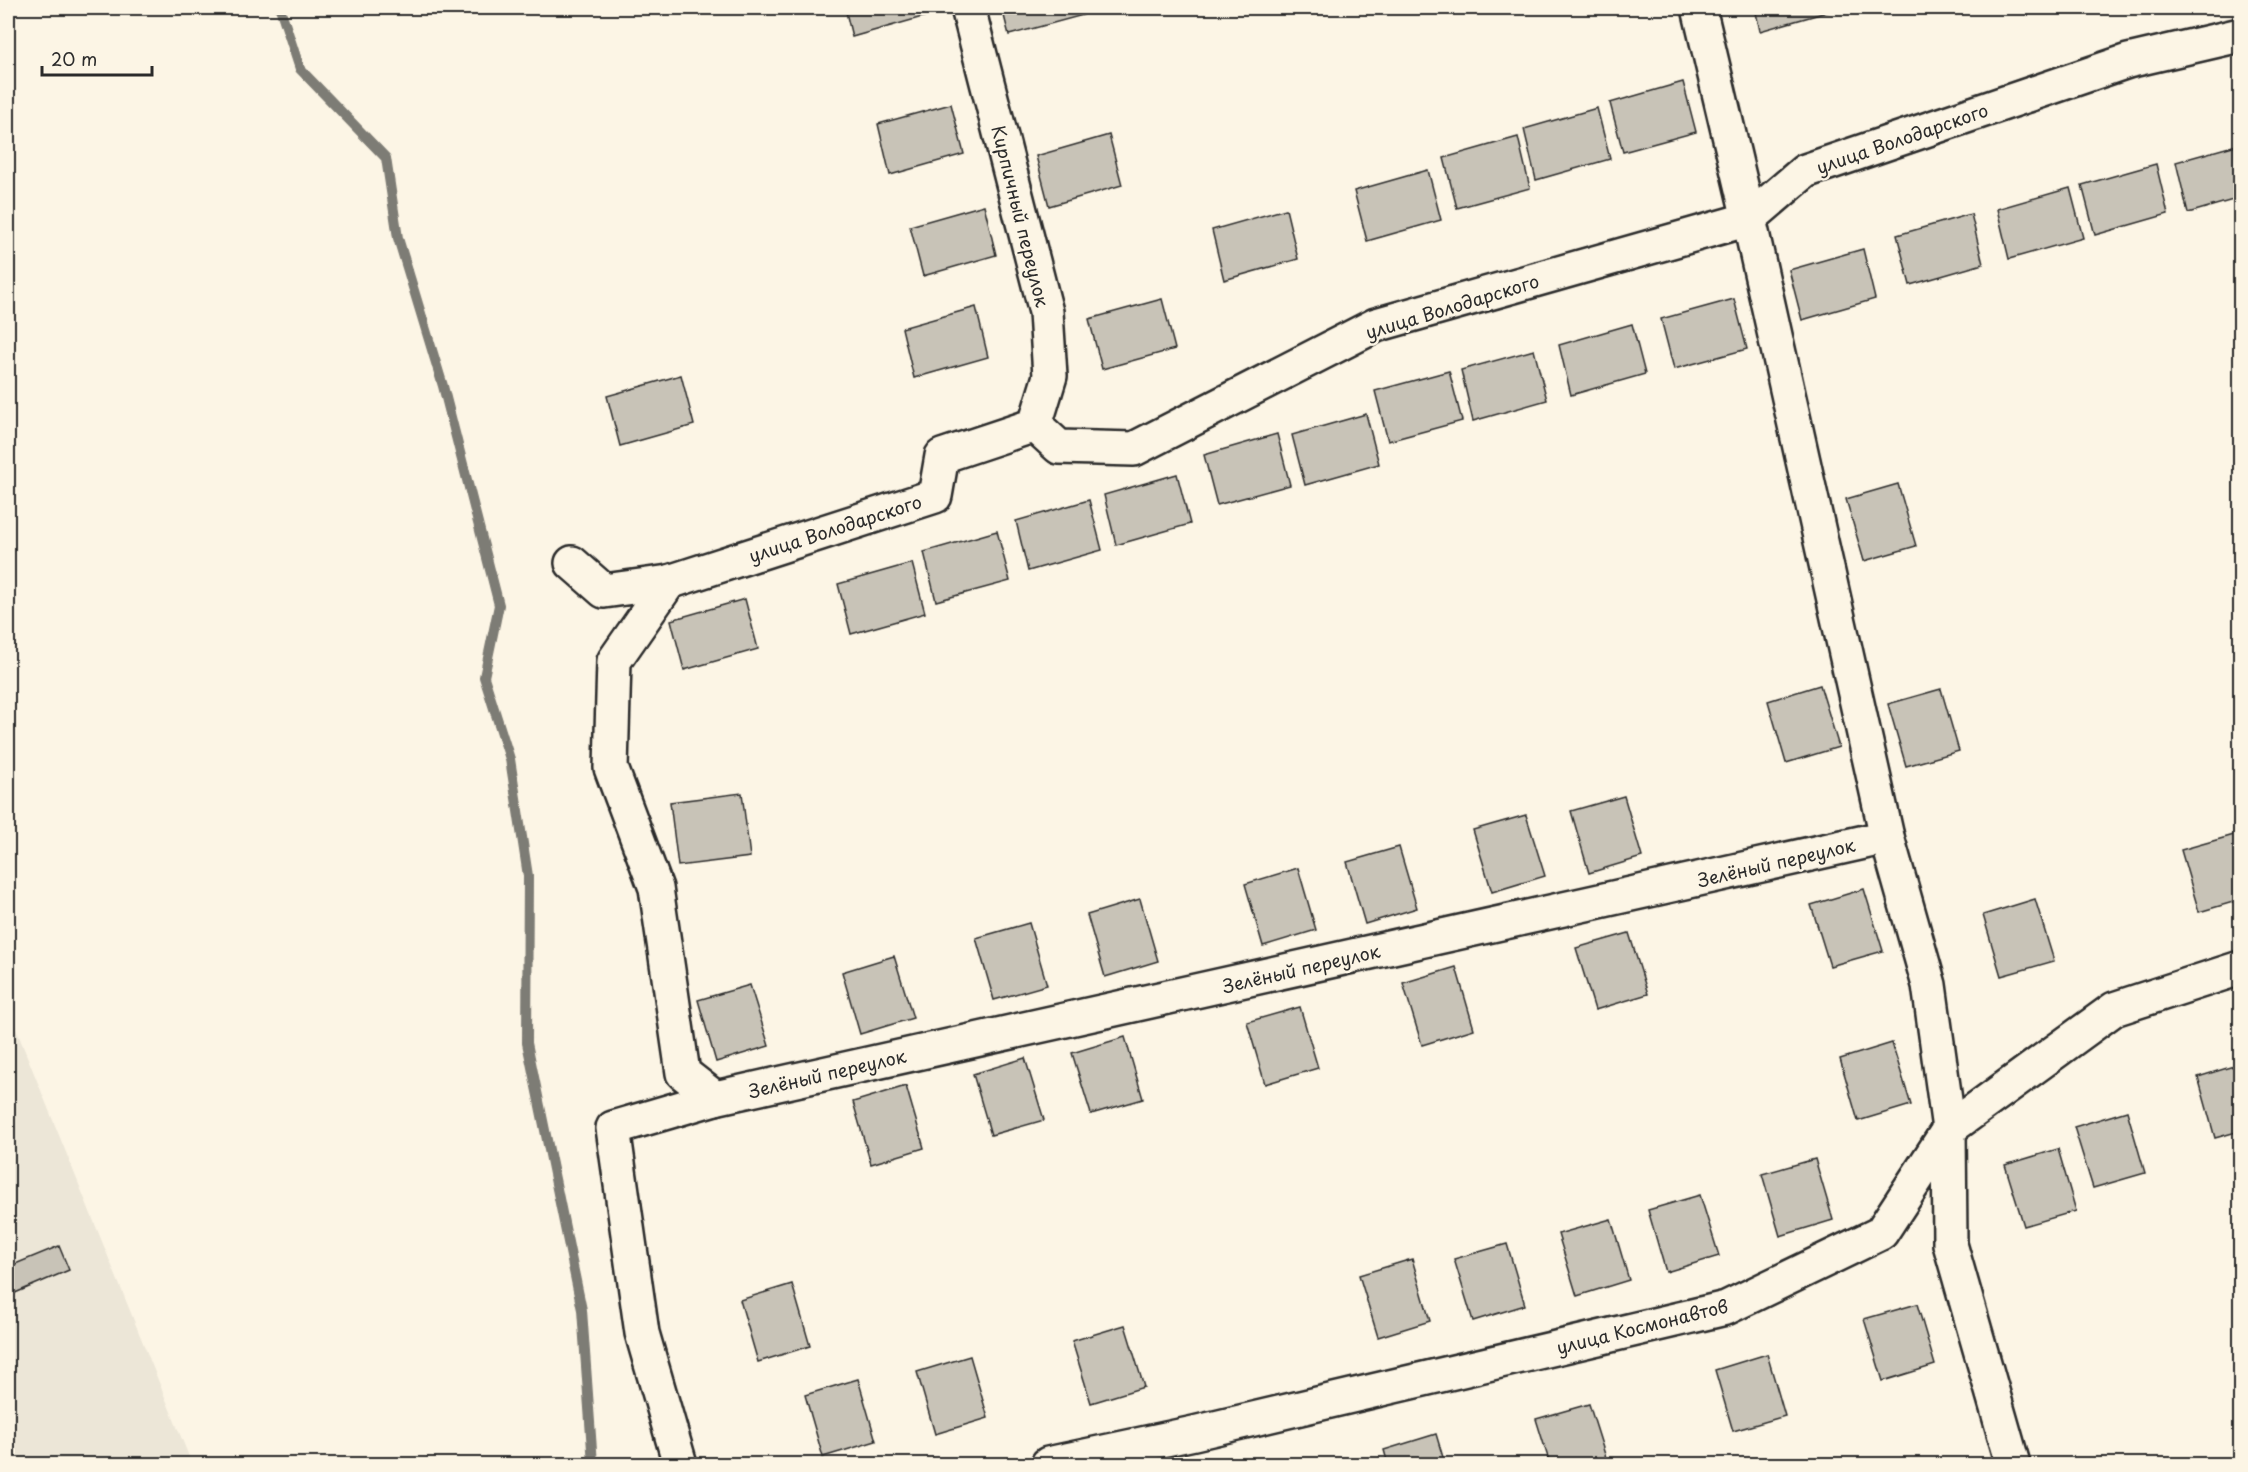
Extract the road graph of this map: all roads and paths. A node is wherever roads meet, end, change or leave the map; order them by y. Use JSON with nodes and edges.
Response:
{"nodes":[{"id":1,"x":968,"y":8,"type":"edge"},
{"id":2,"x":1699,"y":8,"type":"edge"},
{"id":3,"x":2241,"y":35,"type":"edge"},
{"id":4,"x":1749,"y":219,"type":"junction"},
{"id":5,"x":1035,"y":424,"type":"junction"},
{"id":6,"x":572,"y":563,"type":"dead end"},
{"id":7,"x":669,"y":582,"type":"junction"},
{"id":8,"x":1887,"y":837,"type":"junction"},
{"id":9,"x":2241,"y":968,"type":"edge"},
{"id":10,"x":715,"y":1098,"type":"junction"},
{"id":11,"x":1949,"y":1129,"type":"junction"},
{"id":12,"x":680,"y":1464,"type":"edge"},
{"id":13,"x":1048,"y":1464,"type":"edge"},
{"id":14,"x":2013,"y":1464,"type":"edge"}],
"edges":[{"from":1,"to":5,"type":"street","name":"Кирпичный переулок"},
{"from":2,"to":4,"type":"street"},
{"from":3,"to":4,"type":"street","name":"улица Володарского"},
{"from":4,"to":5,"type":"street","name":"улица Володарского"},
{"from":4,"to":8,"type":"street"},
{"from":5,"to":7,"type":"street","name":"улица Володарского"},
{"from":6,"to":7,"type":"street"},
{"from":7,"to":10,"type":"street"},
{"from":8,"to":10,"type":"street","name":"Зелёный переулок"},
{"from":8,"to":11,"type":"street"},
{"from":9,"to":11,"type":"street","name":"улица Космонавтов"},
{"from":10,"to":12,"type":"street","name":"Зелёный переулок"},
{"from":11,"to":13,"type":"street","name":"улица Космонавтов"},
{"from":11,"to":14,"type":"street"}]}
